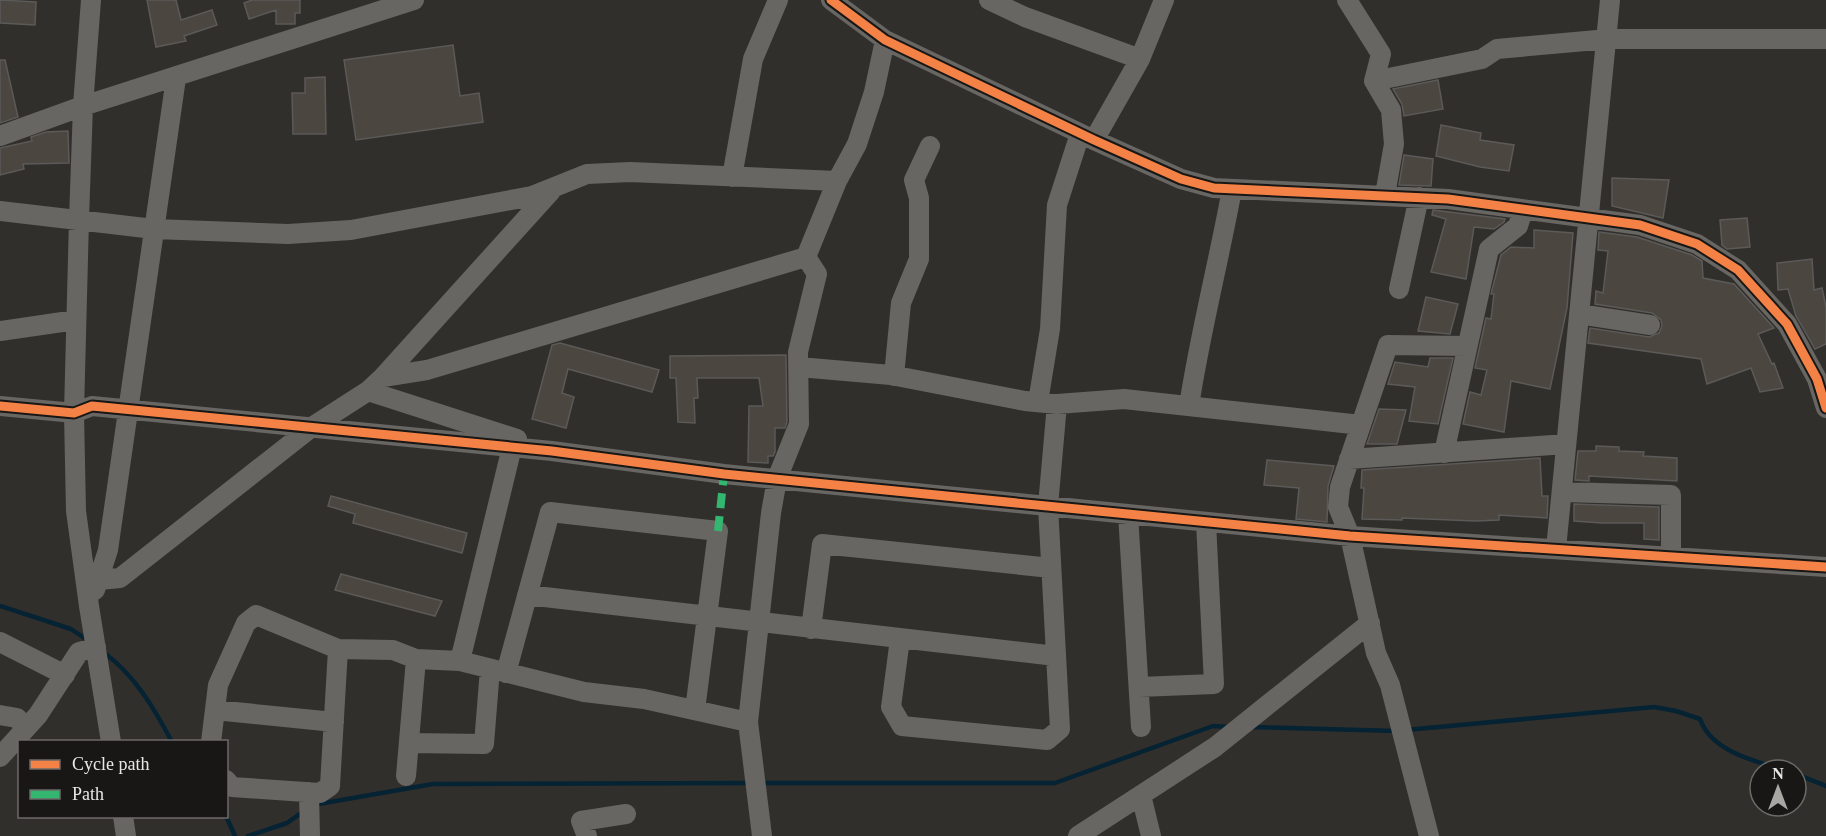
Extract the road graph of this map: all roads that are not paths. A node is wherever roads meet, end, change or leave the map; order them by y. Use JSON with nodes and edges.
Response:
{"nodes":[{"id":1,"x":90,"y":0,"type":"edge"},
{"id":2,"x":413,"y":0,"type":"edge"},
{"id":3,"x":778,"y":0,"type":"edge"},
{"id":4,"x":831,"y":0,"type":"edge"},
{"id":5,"x":989,"y":0,"type":"edge"},
{"id":6,"x":1164,"y":0,"type":"edge"},
{"id":7,"x":1347,"y":0,"type":"edge"},
{"id":8,"x":1610,"y":0,"type":"edge"},
{"id":9,"x":1608,"y":39,"type":"junction"},
{"id":10,"x":1826,"y":39,"type":"edge"},
{"id":11,"x":885,"y":40,"type":"junction"},
{"id":12,"x":1140,"y":59,"type":"junction"},
{"id":13,"x":176,"y":78,"type":"junction"},
{"id":14,"x":1374,"y":81,"type":"junction"},
{"id":15,"x":83,"y":106,"type":"junction"},
{"id":16,"x":0,"y":136,"type":"edge"},
{"id":17,"x":1086,"y":136,"type":"junction"},
{"id":18,"x":930,"y":146,"type":"dead end"},
{"id":19,"x":732,"y":177,"type":"junction"},
{"id":20,"x":837,"y":181,"type":"junction"},
{"id":21,"x":554,"y":187,"type":"junction"},
{"id":22,"x":1232,"y":189,"type":"junction"},
{"id":23,"x":1385,"y":195,"type":"junction"},
{"id":24,"x":1419,"y":197,"type":"junction"},
{"id":25,"x":1523,"y":210,"type":"junction"},
{"id":26,"x":0,"y":211,"type":"edge"},
{"id":27,"x":1589,"y":217,"type":"junction"},
{"id":28,"x":79,"y":219,"type":"junction"},
{"id":29,"x":154,"y":229,"type":"junction"},
{"id":30,"x":806,"y":257,"type":"junction"},
{"id":31,"x":1399,"y":289,"type":"dead end"},
{"id":32,"x":1579,"y":314,"type":"junction"},
{"id":33,"x":76,"y":320,"type":"junction"},
{"id":34,"x":1650,"y":325,"type":"dead end"},
{"id":35,"x":0,"y":331,"type":"edge"},
{"id":36,"x":1467,"y":346,"type":"junction"},
{"id":37,"x":799,"y":367,"type":"junction"},
{"id":38,"x":894,"y":376,"type":"junction"},
{"id":39,"x":1822,"y":376,"type":"edge"},
{"id":40,"x":383,"y":377,"type":"junction"},
{"id":41,"x":368,"y":391,"type":"junction"},
{"id":42,"x":1038,"y":402,"type":"junction"},
{"id":43,"x":1058,"y":404,"type":"junction"},
{"id":44,"x":0,"y":406,"type":"edge"},
{"id":45,"x":1189,"y":406,"type":"junction"},
{"id":46,"x":1826,"y":408,"type":"edge"},
{"id":47,"x":128,"y":410,"type":"junction"},
{"id":48,"x":74,"y":413,"type":"junction"},
{"id":49,"x":1361,"y":425,"type":"junction"},
{"id":50,"x":312,"y":427,"type":"junction"},
{"id":51,"x":1566,"y":444,"type":"junction"},
{"id":52,"x":512,"y":447,"type":"junction"},
{"id":53,"x":552,"y":451,"type":"junction"},
{"id":54,"x":1444,"y":453,"type":"junction"},
{"id":55,"x":1349,"y":459,"type":"junction"},
{"id":56,"x":777,"y":479,"type":"junction"},
{"id":57,"x":1562,"y":492,"type":"junction"},
{"id":58,"x":1048,"y":506,"type":"junction"},
{"id":59,"x":1128,"y":514,"type":"junction"},
{"id":60,"x":1206,"y":522,"type":"junction"},
{"id":61,"x":1350,"y":536,"type":"junction"},
{"id":62,"x":1556,"y":549,"type":"junction"},
{"id":63,"x":1671,"y":556,"type":"junction"},
{"id":64,"x":1826,"y":567,"type":"edge"},
{"id":65,"x":1051,"y":568,"type":"junction"},
{"id":66,"x":99,"y":580,"type":"junction"},
{"id":67,"x":527,"y":595,"type":"junction"},
{"id":68,"x":89,"y":606,"type":"junction"},
{"id":69,"x":707,"y":616,"type":"junction"},
{"id":70,"x":759,"y":623,"type":"junction"},
{"id":71,"x":1370,"y":623,"type":"junction"},
{"id":72,"x":811,"y":629,"type":"junction"},
{"id":73,"x":900,"y":639,"type":"junction"},
{"id":74,"x":0,"y":642,"type":"edge"},
{"id":75,"x":96,"y":647,"type":"junction"},
{"id":76,"x":338,"y":649,"type":"junction"},
{"id":77,"x":1056,"y":656,"type":"junction"},
{"id":78,"x":416,"y":658,"type":"junction"},
{"id":79,"x":460,"y":661,"type":"junction"},
{"id":80,"x":498,"y":671,"type":"junction"},
{"id":81,"x":64,"y":675,"type":"junction"},
{"id":82,"x":1139,"y":687,"type":"junction"},
{"id":83,"x":215,"y":710,"type":"junction"},
{"id":84,"x":695,"y":710,"type":"junction"},
{"id":85,"x":0,"y":715,"type":"edge"},
{"id":86,"x":334,"y":722,"type":"junction"},
{"id":87,"x":748,"y":722,"type":"junction"},
{"id":88,"x":1141,"y":727,"type":"dead end"},
{"id":89,"x":26,"y":728,"type":"junction"},
{"id":90,"x":111,"y":740,"type":"edge"},
{"id":91,"x":211,"y":740,"type":"edge"},
{"id":92,"x":409,"y":743,"type":"junction"},
{"id":93,"x":0,"y":757,"type":"edge"},
{"id":94,"x":406,"y":776,"type":"dead end"},
{"id":95,"x":228,"y":782,"type":"edge"},
{"id":96,"x":309,"y":792,"type":"junction"},
{"id":97,"x":1141,"y":795,"type":"junction"},
{"id":98,"x":626,"y":814,"type":"dead end"},
{"id":99,"x":123,"y":818,"type":"edge"},
{"id":100,"x":310,"y":828,"type":"edge"},
{"id":101,"x":126,"y":836,"type":"edge"},
{"id":102,"x":587,"y":836,"type":"edge"},
{"id":103,"x":762,"y":836,"type":"edge"},
{"id":104,"x":1078,"y":836,"type":"edge"},
{"id":105,"x":1151,"y":836,"type":"edge"},
{"id":106,"x":1429,"y":836,"type":"edge"}],
"edges":[{"from":1,"to":15,"type":"street"},
{"from":2,"to":13,"type":"street"},
{"from":3,"to":19,"type":"street"},
{"from":4,"to":11,"type":"street"},
{"from":5,"to":12,"type":"street"},
{"from":6,"to":12,"type":"street"},
{"from":7,"to":14,"type":"street"},
{"from":8,"to":9,"type":"street"},
{"from":9,"to":10,"type":"street"},
{"from":9,"to":14,"type":"street"},
{"from":9,"to":27,"type":"street"},
{"from":11,"to":17,"type":"street"},
{"from":11,"to":20,"type":"street"},
{"from":12,"to":17,"type":"street"},
{"from":13,"to":15,"type":"street"},
{"from":13,"to":29,"type":"street"},
{"from":14,"to":23,"type":"street"},
{"from":15,"to":16,"type":"street"},
{"from":15,"to":28,"type":"street"},
{"from":17,"to":22,"type":"street"},
{"from":17,"to":42,"type":"street"},
{"from":18,"to":38,"type":"street"},
{"from":19,"to":20,"type":"street"},
{"from":19,"to":21,"type":"street"},
{"from":20,"to":30,"type":"street"},
{"from":21,"to":29,"type":"street"},
{"from":21,"to":40,"type":"street"},
{"from":22,"to":23,"type":"street"},
{"from":22,"to":45,"type":"street"},
{"from":23,"to":24,"type":"street"},
{"from":24,"to":25,"type":"street"},
{"from":24,"to":31,"type":"street"},
{"from":25,"to":27,"type":"street"},
{"from":25,"to":36,"type":"street"},
{"from":26,"to":28,"type":"street"},
{"from":27,"to":32,"type":"street"},
{"from":27,"to":39,"type":"street"},
{"from":28,"to":29,"type":"street"},
{"from":28,"to":33,"type":"street"},
{"from":29,"to":47,"type":"street"},
{"from":30,"to":37,"type":"street"},
{"from":30,"to":40,"type":"street"},
{"from":32,"to":34,"type":"street"},
{"from":32,"to":51,"type":"street"},
{"from":33,"to":35,"type":"street"},
{"from":33,"to":48,"type":"street"},
{"from":36,"to":49,"type":"street"},
{"from":36,"to":54,"type":"street"},
{"from":37,"to":38,"type":"street"},
{"from":37,"to":56,"type":"street"},
{"from":38,"to":42,"type":"street"},
{"from":39,"to":46,"type":"street"},
{"from":40,"to":41,"type":"street"},
{"from":41,"to":50,"type":"street"},
{"from":41,"to":53,"type":"street"},
{"from":42,"to":43,"type":"street"},
{"from":43,"to":45,"type":"street"},
{"from":43,"to":58,"type":"street"},
{"from":44,"to":48,"type":"street"},
{"from":45,"to":49,"type":"street"},
{"from":47,"to":48,"type":"street"},
{"from":47,"to":50,"type":"street"},
{"from":47,"to":66,"type":"street"},
{"from":48,"to":68,"type":"street"},
{"from":49,"to":55,"type":"street"},
{"from":50,"to":52,"type":"street"},
{"from":50,"to":66,"type":"street"},
{"from":51,"to":54,"type":"street"},
{"from":51,"to":57,"type":"street"},
{"from":52,"to":53,"type":"street"},
{"from":52,"to":79,"type":"street"},
{"from":53,"to":56,"type":"street"},
{"from":54,"to":55,"type":"street"},
{"from":55,"to":61,"type":"street"},
{"from":56,"to":58,"type":"street"},
{"from":56,"to":70,"type":"street"},
{"from":57,"to":62,"type":"street"},
{"from":57,"to":63,"type":"street"},
{"from":58,"to":59,"type":"street"},
{"from":58,"to":65,"type":"street"},
{"from":59,"to":60,"type":"street"},
{"from":59,"to":82,"type":"street"},
{"from":60,"to":61,"type":"street"},
{"from":60,"to":82,"type":"street"},
{"from":61,"to":62,"type":"street"},
{"from":61,"to":71,"type":"street"},
{"from":62,"to":63,"type":"street"},
{"from":63,"to":64,"type":"street"},
{"from":65,"to":72,"type":"street"},
{"from":65,"to":77,"type":"street"},
{"from":66,"to":68,"type":"street"},
{"from":67,"to":69,"type":"street"},
{"from":67,"to":69,"type":"street"},
{"from":67,"to":80,"type":"street"},
{"from":68,"to":75,"type":"street"},
{"from":69,"to":70,"type":"street"},
{"from":69,"to":84,"type":"street"},
{"from":70,"to":72,"type":"street"},
{"from":70,"to":87,"type":"street"},
{"from":71,"to":97,"type":"street"},
{"from":71,"to":106,"type":"street"},
{"from":72,"to":73,"type":"street"},
{"from":73,"to":77,"type":"street"},
{"from":73,"to":77,"type":"street"},
{"from":74,"to":81,"type":"street"},
{"from":75,"to":81,"type":"street"},
{"from":75,"to":90,"type":"street"},
{"from":76,"to":78,"type":"street"},
{"from":76,"to":83,"type":"street"},
{"from":76,"to":86,"type":"street"},
{"from":78,"to":79,"type":"street"},
{"from":78,"to":92,"type":"street"},
{"from":79,"to":80,"type":"street"},
{"from":80,"to":84,"type":"street"},
{"from":80,"to":92,"type":"street"},
{"from":81,"to":89,"type":"street"},
{"from":82,"to":88,"type":"street"},
{"from":83,"to":86,"type":"street"},
{"from":83,"to":91,"type":"street"},
{"from":84,"to":87,"type":"street"},
{"from":85,"to":89,"type":"street"},
{"from":86,"to":96,"type":"street"},
{"from":87,"to":103,"type":"street"},
{"from":89,"to":93,"type":"street"},
{"from":92,"to":94,"type":"street"},
{"from":95,"to":96,"type":"street"},
{"from":96,"to":100,"type":"street"},
{"from":97,"to":104,"type":"street"},
{"from":97,"to":105,"type":"street"},
{"from":98,"to":102,"type":"street"},
{"from":99,"to":101,"type":"street"}]}
